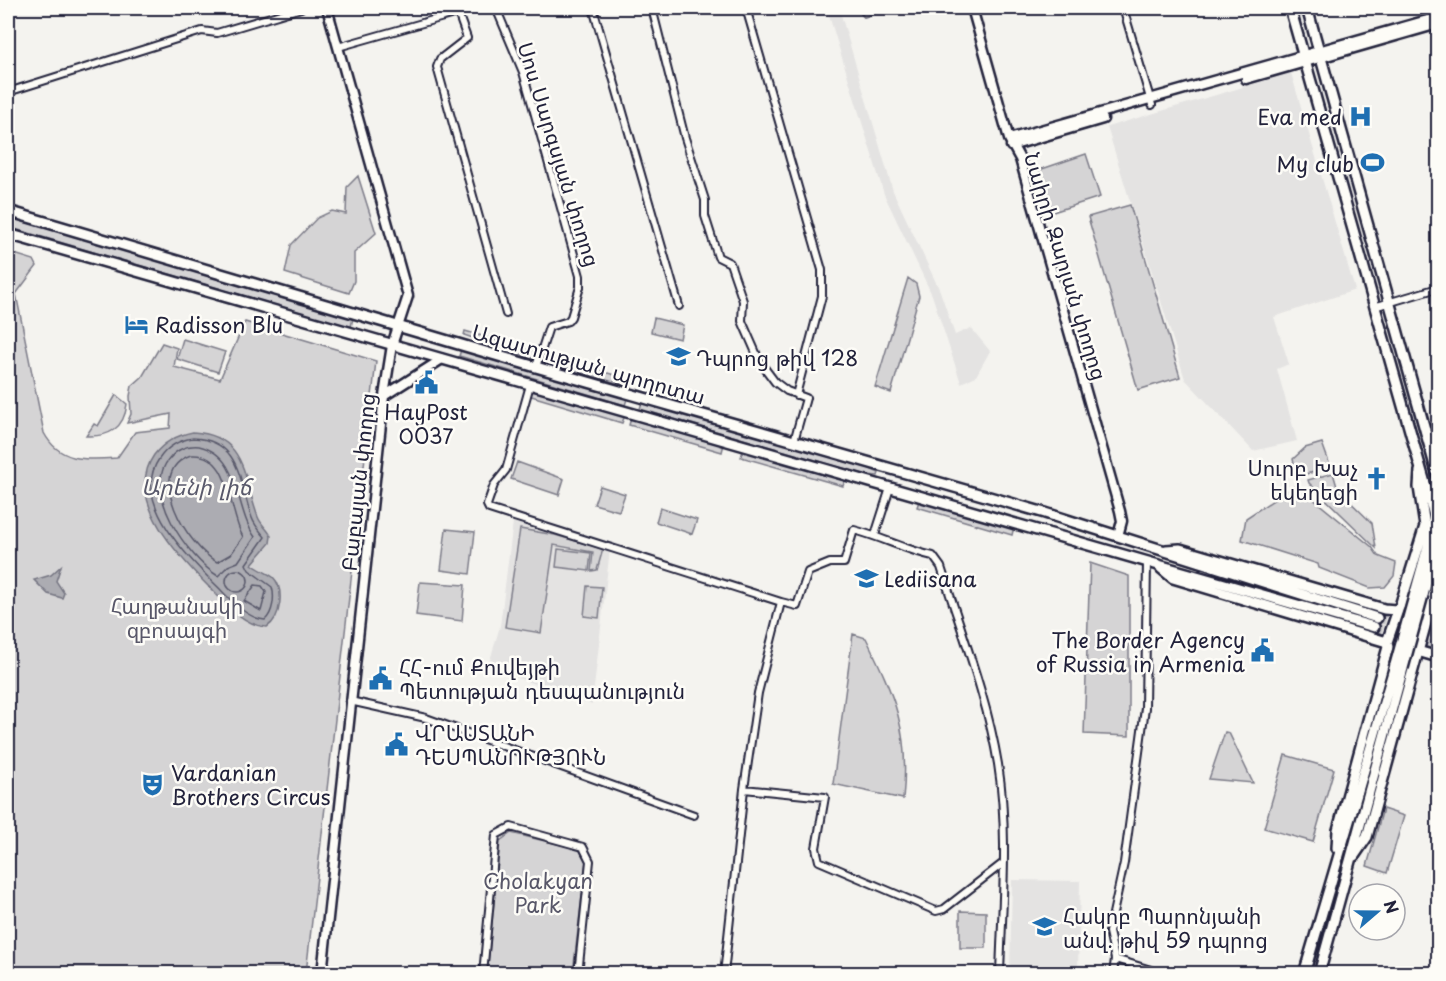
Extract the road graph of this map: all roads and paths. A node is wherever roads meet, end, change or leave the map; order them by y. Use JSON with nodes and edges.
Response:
{"nodes":[{"id":1,"x":301,"y":8,"type":"edge"},
{"id":2,"x":327,"y":8,"type":"edge"},
{"id":3,"x":475,"y":8,"type":"edge"},
{"id":4,"x":496,"y":8,"type":"edge"},
{"id":5,"x":593,"y":8,"type":"edge"},
{"id":6,"x":652,"y":8,"type":"edge"},
{"id":7,"x":746,"y":8,"type":"edge"},
{"id":8,"x":972,"y":8,"type":"edge"},
{"id":9,"x":1123,"y":8,"type":"edge"},
{"id":10,"x":1290,"y":8,"type":"edge"},
{"id":11,"x":1307,"y":8,"type":"edge"},
{"id":12,"x":458,"y":13,"type":"junction"},
{"id":13,"x":1438,"y":17,"type":"edge"},
{"id":14,"x":1438,"y":24,"type":"edge"},
{"id":15,"x":338,"y":47,"type":"junction"},
{"id":16,"x":1320,"y":55,"type":"junction"},
{"id":17,"x":1305,"y":59,"type":"junction"},
{"id":18,"x":8,"y":92,"type":"edge"},
{"id":19,"x":1151,"y":103,"type":"junction"},
{"id":20,"x":1010,"y":142,"type":"junction"},
{"id":21,"x":8,"y":211,"type":"edge"},
{"id":22,"x":8,"y":234,"type":"edge"},
{"id":23,"x":1438,"y":288,"type":"edge"},
{"id":24,"x":1390,"y":302,"type":"junction"},
{"id":25,"x":679,"y":306,"type":"dead end"},
{"id":26,"x":1374,"y":307,"type":"junction"},
{"id":27,"x":506,"y":314,"type":"dead end"},
{"id":28,"x":397,"y":325,"type":"junction"},
{"id":29,"x":392,"y":345,"type":"junction"},
{"id":30,"x":442,"y":359,"type":"junction"},
{"id":31,"x":536,"y":367,"type":"junction"},
{"id":32,"x":530,"y":385,"type":"junction"},
{"id":33,"x":796,"y":395,"type":"junction"},
{"id":34,"x":384,"y":396,"type":"junction"},
{"id":35,"x":794,"y":441,"type":"junction"},
{"id":36,"x":1421,"y":466,"type":"junction"},
{"id":37,"x":1438,"y":476,"type":"edge"},
{"id":38,"x":890,"y":488,"type":"junction"},
{"id":39,"x":1045,"y":513,"type":"junction"},
{"id":40,"x":1040,"y":530,"type":"junction"},
{"id":41,"x":876,"y":535,"type":"junction"},
{"id":42,"x":1118,"y":536,"type":"junction"},
{"id":43,"x":1438,"y":541,"type":"edge"},
{"id":44,"x":1160,"y":551,"type":"junction"},
{"id":45,"x":1147,"y":561,"type":"junction"},
{"id":46,"x":1157,"y":564,"type":"junction"},
{"id":47,"x":1438,"y":579,"type":"edge"},
{"id":48,"x":1419,"y":594,"type":"junction"},
{"id":49,"x":781,"y":602,"type":"junction"},
{"id":50,"x":1401,"y":606,"type":"junction"},
{"id":51,"x":1427,"y":614,"type":"junction"},
{"id":52,"x":1438,"y":625,"type":"edge"},
{"id":53,"x":1389,"y":647,"type":"junction"},
{"id":54,"x":1416,"y":656,"type":"junction"},
{"id":55,"x":1438,"y":657,"type":"edge"},
{"id":56,"x":1399,"y":667,"type":"junction"},
{"id":57,"x":350,"y":701,"type":"junction"},
{"id":58,"x":744,"y":789,"type":"junction"},
{"id":59,"x":694,"y":815,"type":"dead end"},
{"id":60,"x":1337,"y":857,"type":"junction"},
{"id":61,"x":1352,"y":860,"type":"junction"},
{"id":62,"x":1002,"y":864,"type":"junction"},
{"id":63,"x":1115,"y":960,"type":"junction"},
{"id":64,"x":322,"y":974,"type":"edge"},
{"id":65,"x":483,"y":974,"type":"edge"},
{"id":66,"x":578,"y":974,"type":"edge"},
{"id":67,"x":724,"y":974,"type":"edge"},
{"id":68,"x":1000,"y":974,"type":"edge"},
{"id":69,"x":1113,"y":974,"type":"edge"},
{"id":70,"x":1164,"y":974,"type":"edge"},
{"id":71,"x":1304,"y":974,"type":"edge"},
{"id":72,"x":1320,"y":974,"type":"edge"}],
"edges":[{"from":1,"to":18,"type":"street"},
{"from":2,"to":15,"type":"street","name":"Բաբայան փողոց"},
{"from":3,"to":12,"type":"street"},
{"from":4,"to":31,"type":"street","name":"Սոս Սարգսյան փողոց"},
{"from":5,"to":25,"type":"street"},
{"from":6,"to":33,"type":"street"},
{"from":7,"to":33,"type":"street"},
{"from":8,"to":20,"type":"street","name":"Նաիրի Զարյան փողոց"},
{"from":9,"to":19,"type":"street"},
{"from":10,"to":17,"type":"main road"},
{"from":11,"to":16,"type":"main road"},
{"from":12,"to":15,"type":"street"},
{"from":12,"to":27,"type":"street"},
{"from":13,"to":16,"type":"street"},
{"from":14,"to":16,"type":"street"},
{"from":15,"to":28,"type":"street","name":"Բաբայան փողոց"},
{"from":16,"to":17,"type":"street"},
{"from":16,"to":24,"type":"main road"},
{"from":17,"to":19,"type":"street"},
{"from":17,"to":26,"type":"main road"},
{"from":19,"to":20,"type":"street"},
{"from":20,"to":42,"type":"street","name":"Նաիրի Զարյան փողոց"},
{"from":21,"to":28,"type":"main road","name":"Ազատության պողոտա"},
{"from":22,"to":29,"type":"main road","name":"Ազատության պողոտա"},
{"from":23,"to":24,"type":"street"},
{"from":24,"to":26,"type":"street"},
{"from":24,"to":37,"type":"main road"},
{"from":26,"to":36,"type":"main road"},
{"from":28,"to":29,"type":"street","name":"Բաբայան փողոց"},
{"from":28,"to":31,"type":"main road","name":"Ազատության պողոտա"},
{"from":29,"to":30,"type":"main road","name":"Ազատության պողոտա"},
{"from":29,"to":34,"type":"street","name":"Բաբայան փողոց"},
{"from":30,"to":32,"type":"main road","name":"Ազատության պողոտա"},
{"from":30,"to":34,"type":"street"},
{"from":31,"to":35,"type":"main road","name":"Ազատության պողոտա"},
{"from":32,"to":38,"type":"main road","name":"Ազատության պողոտա"},
{"from":32,"to":49,"type":"street"},
{"from":33,"to":35,"type":"street"},
{"from":34,"to":57,"type":"street","name":"Բաբայան փողոց"},
{"from":35,"to":39,"type":"main road","name":"Ազատության պողոտա"},
{"from":36,"to":48,"type":"main road"},
{"from":36,"to":50,"type":"main road"},
{"from":38,"to":40,"type":"main road","name":"Ազատության պողոտա"},
{"from":38,"to":41,"type":"street"},
{"from":39,"to":40,"type":"main road"},
{"from":39,"to":42,"type":"main road","name":"Ազատության պողոտա"},
{"from":40,"to":45,"type":"main road","name":"Ազատության պողոտա"},
{"from":41,"to":49,"type":"street"},
{"from":41,"to":62,"type":"street"},
{"from":42,"to":44,"type":"main road","name":"Ազատության պողոտա"},
{"from":43,"to":48,"type":"main road"},
{"from":44,"to":46,"type":"main road","name":"Ազատության պողոտա"},
{"from":44,"to":50,"type":"main road","name":"Ազատության պողոտա"},
{"from":45,"to":46,"type":"main road","name":"Ազատության պողոտա"},
{"from":45,"to":63,"type":"street"},
{"from":46,"to":53,"type":"main road","name":"Ազատության պողոտա"},
{"from":47,"to":51,"type":"main road"},
{"from":48,"to":56,"type":"main road","bridge":true},
{"from":49,"to":58,"type":"street"},
{"from":50,"to":53,"type":"main road"},
{"from":51,"to":52,"type":"main road"},
{"from":51,"to":54,"type":"main road"},
{"from":53,"to":60,"type":"main road"},
{"from":54,"to":55,"type":"main road"},
{"from":54,"to":61,"type":"main road"},
{"from":56,"to":60,"type":"main road"},
{"from":56,"to":61,"type":"main road"},
{"from":57,"to":59,"type":"street"},
{"from":57,"to":64,"type":"street","name":"Բաբայան փողոց"},
{"from":58,"to":62,"type":"street"},
{"from":58,"to":67,"type":"street"},
{"from":60,"to":71,"type":"main road"},
{"from":61,"to":72,"type":"main road"},
{"from":62,"to":68,"type":"street"},
{"from":63,"to":69,"type":"street"},
{"from":63,"to":70,"type":"street"},
{"from":65,"to":66,"type":"street"}]}
